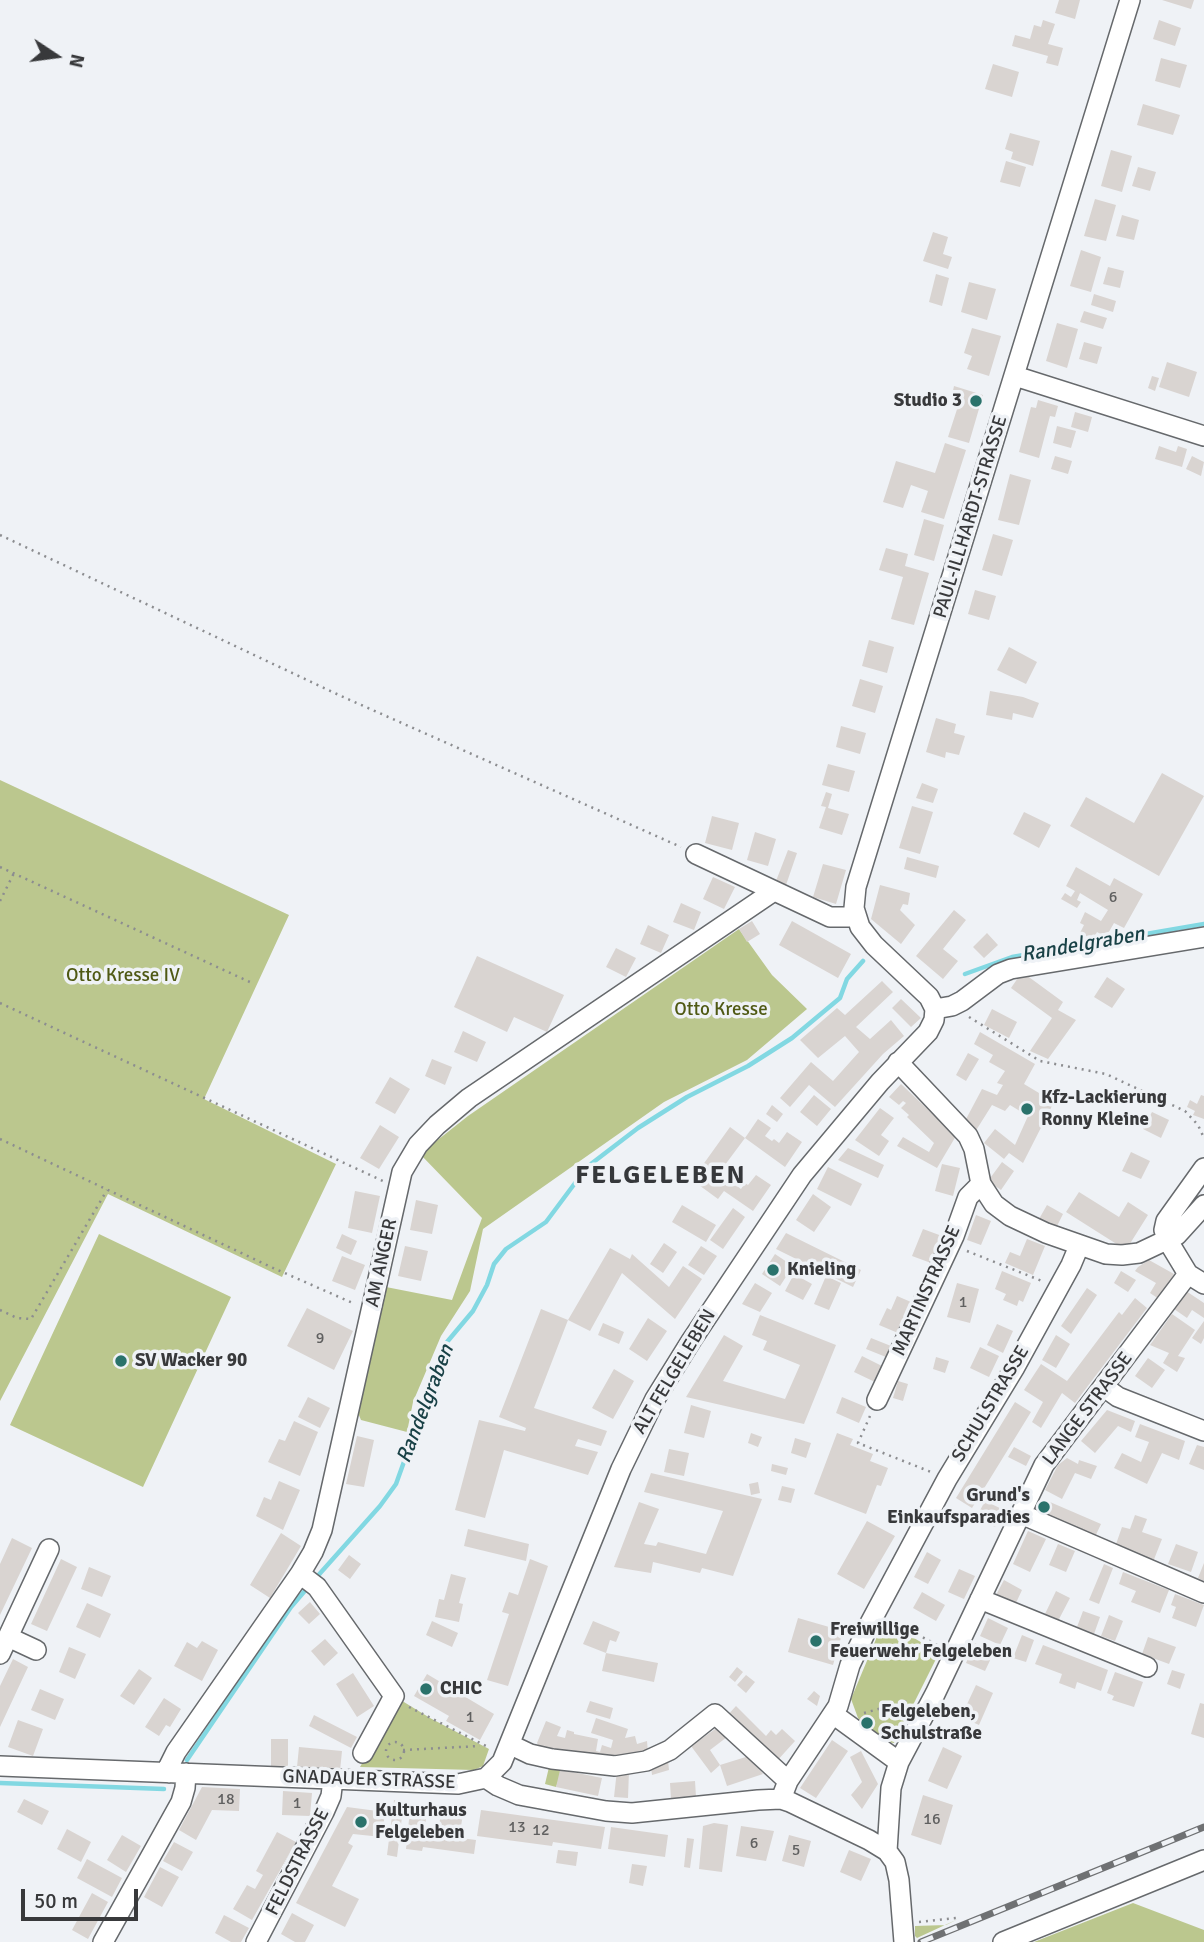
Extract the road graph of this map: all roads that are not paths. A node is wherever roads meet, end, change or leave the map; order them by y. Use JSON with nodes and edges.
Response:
{"nodes":[{"id":1,"x":1130,"y":0,"type":"edge"},
{"id":2,"x":1015,"y":376,"type":"junction"},
{"id":3,"x":1204,"y":436,"type":"edge"},
{"id":4,"x":695,"y":854,"type":"road end"},
{"id":5,"x":774,"y":891,"type":"junction"},
{"id":6,"x":856,"y":917,"type":"junction"},
{"id":7,"x":1204,"y":937,"type":"edge"},
{"id":8,"x":943,"y":1007,"type":"junction"},
{"id":9,"x":898,"y":1062,"type":"junction"},
{"id":10,"x":1204,"y":1168,"type":"edge"},
{"id":11,"x":981,"y":1184,"type":"junction"},
{"id":12,"x":1202,"y":1214,"type":"edge"},
{"id":13,"x":1168,"y":1241,"type":"junction"},
{"id":14,"x":1079,"y":1246,"type":"junction"},
{"id":15,"x":1196,"y":1279,"type":"edge"},
{"id":16,"x":1104,"y":1388,"type":"junction"},
{"id":17,"x":877,"y":1400,"type":"road end"},
{"id":18,"x":1204,"y":1432,"type":"edge"},
{"id":19,"x":1021,"y":1514,"type":"junction"},
{"id":20,"x":49,"y":1549,"type":"dead end"},
{"id":21,"x":300,"y":1574,"type":"junction"},
{"id":22,"x":1204,"y":1593,"type":"edge"},
{"id":23,"x":980,"y":1599,"type":"junction"},
{"id":24,"x":4,"y":1645,"type":"edge"},
{"id":25,"x":36,"y":1650,"type":"dead end"},
{"id":26,"x":1147,"y":1667,"type":"dead end"},
{"id":27,"x":840,"y":1718,"type":"junction"},
{"id":28,"x":509,"y":1749,"type":"junction"},
{"id":29,"x":363,"y":1753,"type":"dead end"},
{"id":30,"x":899,"y":1762,"type":"junction"},
{"id":31,"x":0,"y":1766,"type":"edge"},
{"id":32,"x":177,"y":1773,"type":"junction"},
{"id":33,"x":486,"y":1778,"type":"junction"},
{"id":34,"x":333,"y":1779,"type":"junction"},
{"id":35,"x":788,"y":1781,"type":"junction"},
{"id":36,"x":781,"y":1800,"type":"junction"},
{"id":37,"x":887,"y":1851,"type":"junction"},
{"id":38,"x":1204,"y":1860,"type":"edge"},
{"id":39,"x":103,"y":1942,"type":"edge"},
{"id":40,"x":256,"y":1942,"type":"edge"},
{"id":41,"x":904,"y":1942,"type":"edge"},
{"id":42,"x":1003,"y":1942,"type":"edge"}],
"edges":[{"from":1,"to":2,"type":"street","name":"PAUL-ILLHARDT-STRASSE"},
{"from":2,"to":3,"type":"street"},
{"from":2,"to":6,"type":"street","name":"PAUL-ILLHARDT-STRASSE"},
{"from":4,"to":5,"type":"street"},
{"from":5,"to":6,"type":"street"},
{"from":5,"to":21,"type":"street","name":"AM ANGER"},
{"from":6,"to":8,"type":"street"},
{"from":7,"to":8,"type":"street"},
{"from":8,"to":9,"type":"street","name":"ALT FELGELEBEN"},
{"from":9,"to":11,"type":"street"},
{"from":9,"to":28,"type":"street","name":"ALT FELGELEBEN"},
{"from":10,"to":13,"type":"street"},
{"from":11,"to":14,"type":"street"},
{"from":11,"to":17,"type":"street","name":"MARTINSTRASSE"},
{"from":12,"to":13,"type":"street"},
{"from":13,"to":14,"type":"street"},
{"from":13,"to":15,"type":"street","name":"LANGE STRASSE"},
{"from":14,"to":27,"type":"street","name":"SCHULSTRASSE"},
{"from":15,"to":16,"type":"street","name":"LANGE STRASSE"},
{"from":16,"to":18,"type":"street"},
{"from":16,"to":19,"type":"street","name":"LANGE STRASSE"},
{"from":19,"to":22,"type":"street"},
{"from":19,"to":23,"type":"street","name":"LANGE STRASSE"},
{"from":20,"to":24,"type":"street"},
{"from":21,"to":29,"type":"street"},
{"from":21,"to":32,"type":"street","name":"AM ANGER"},
{"from":23,"to":26,"type":"street"},
{"from":23,"to":30,"type":"street","name":"LANGE STRASSE"},
{"from":24,"to":25,"type":"street"},
{"from":27,"to":30,"type":"street"},
{"from":27,"to":35,"type":"street","name":"SCHULSTRASSE"},
{"from":28,"to":33,"type":"street","name":"ALT FELGELEBEN"},
{"from":28,"to":35,"type":"street"},
{"from":30,"to":37,"type":"street","name":"LANGE STRASSE"},
{"from":31,"to":32,"type":"street","name":"GNADAUER STRASSE"},
{"from":32,"to":34,"type":"street","name":"GNADAUER STRASSE"},
{"from":32,"to":39,"type":"street","name":"AM ANGER"},
{"from":33,"to":34,"type":"street","name":"GNADAUER STRASSE"},
{"from":33,"to":36,"type":"street"},
{"from":34,"to":40,"type":"street","name":"FELDSTRASSE"},
{"from":35,"to":36,"type":"street","name":"SCHULSTRASSE"},
{"from":36,"to":37,"type":"street"},
{"from":37,"to":41,"type":"street","name":"LANGE STRASSE"},
{"from":38,"to":42,"type":"street"}]}
